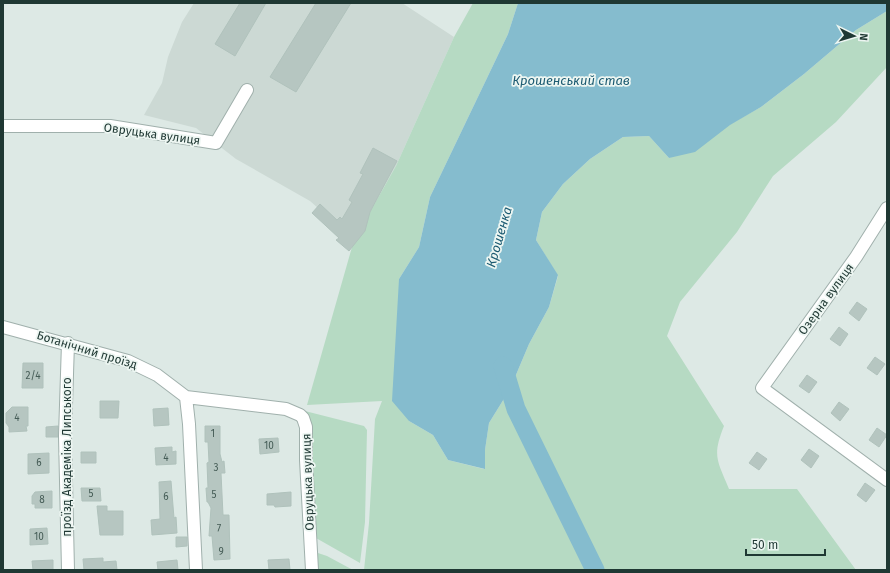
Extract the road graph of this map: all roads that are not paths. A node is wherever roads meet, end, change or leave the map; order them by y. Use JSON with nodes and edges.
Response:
{"nodes":[{"id":1,"x":247,"y":90,"type":"dead end"},
{"id":2,"x":3,"y":126,"type":"edge"},
{"id":3,"x":887,"y":208,"type":"edge"},
{"id":4,"x":3,"y":327,"type":"edge"},
{"id":5,"x":68,"y":344,"type":"junction"},
{"id":6,"x":186,"y":397,"type":"junction"},
{"id":7,"x":887,"y":480,"type":"edge"},
{"id":8,"x":68,"y":570,"type":"edge"},
{"id":9,"x":196,"y":570,"type":"edge"},
{"id":10,"x":312,"y":570,"type":"edge"}],
"edges":[{"from":1,"to":2,"type":"street","name":"Овруцька вулиця"},
{"from":3,"to":7,"type":"street","name":"Озерна вулиця"},
{"from":4,"to":5,"type":"street","name":"Ботанічний проїзд"},
{"from":5,"to":6,"type":"street","name":"Ботанічний проїзд"},
{"from":5,"to":8,"type":"street","name":"проїзд Академіка Липського"},
{"from":6,"to":9,"type":"street"},
{"from":6,"to":10,"type":"street","name":"Овруцька вулиця"}]}
